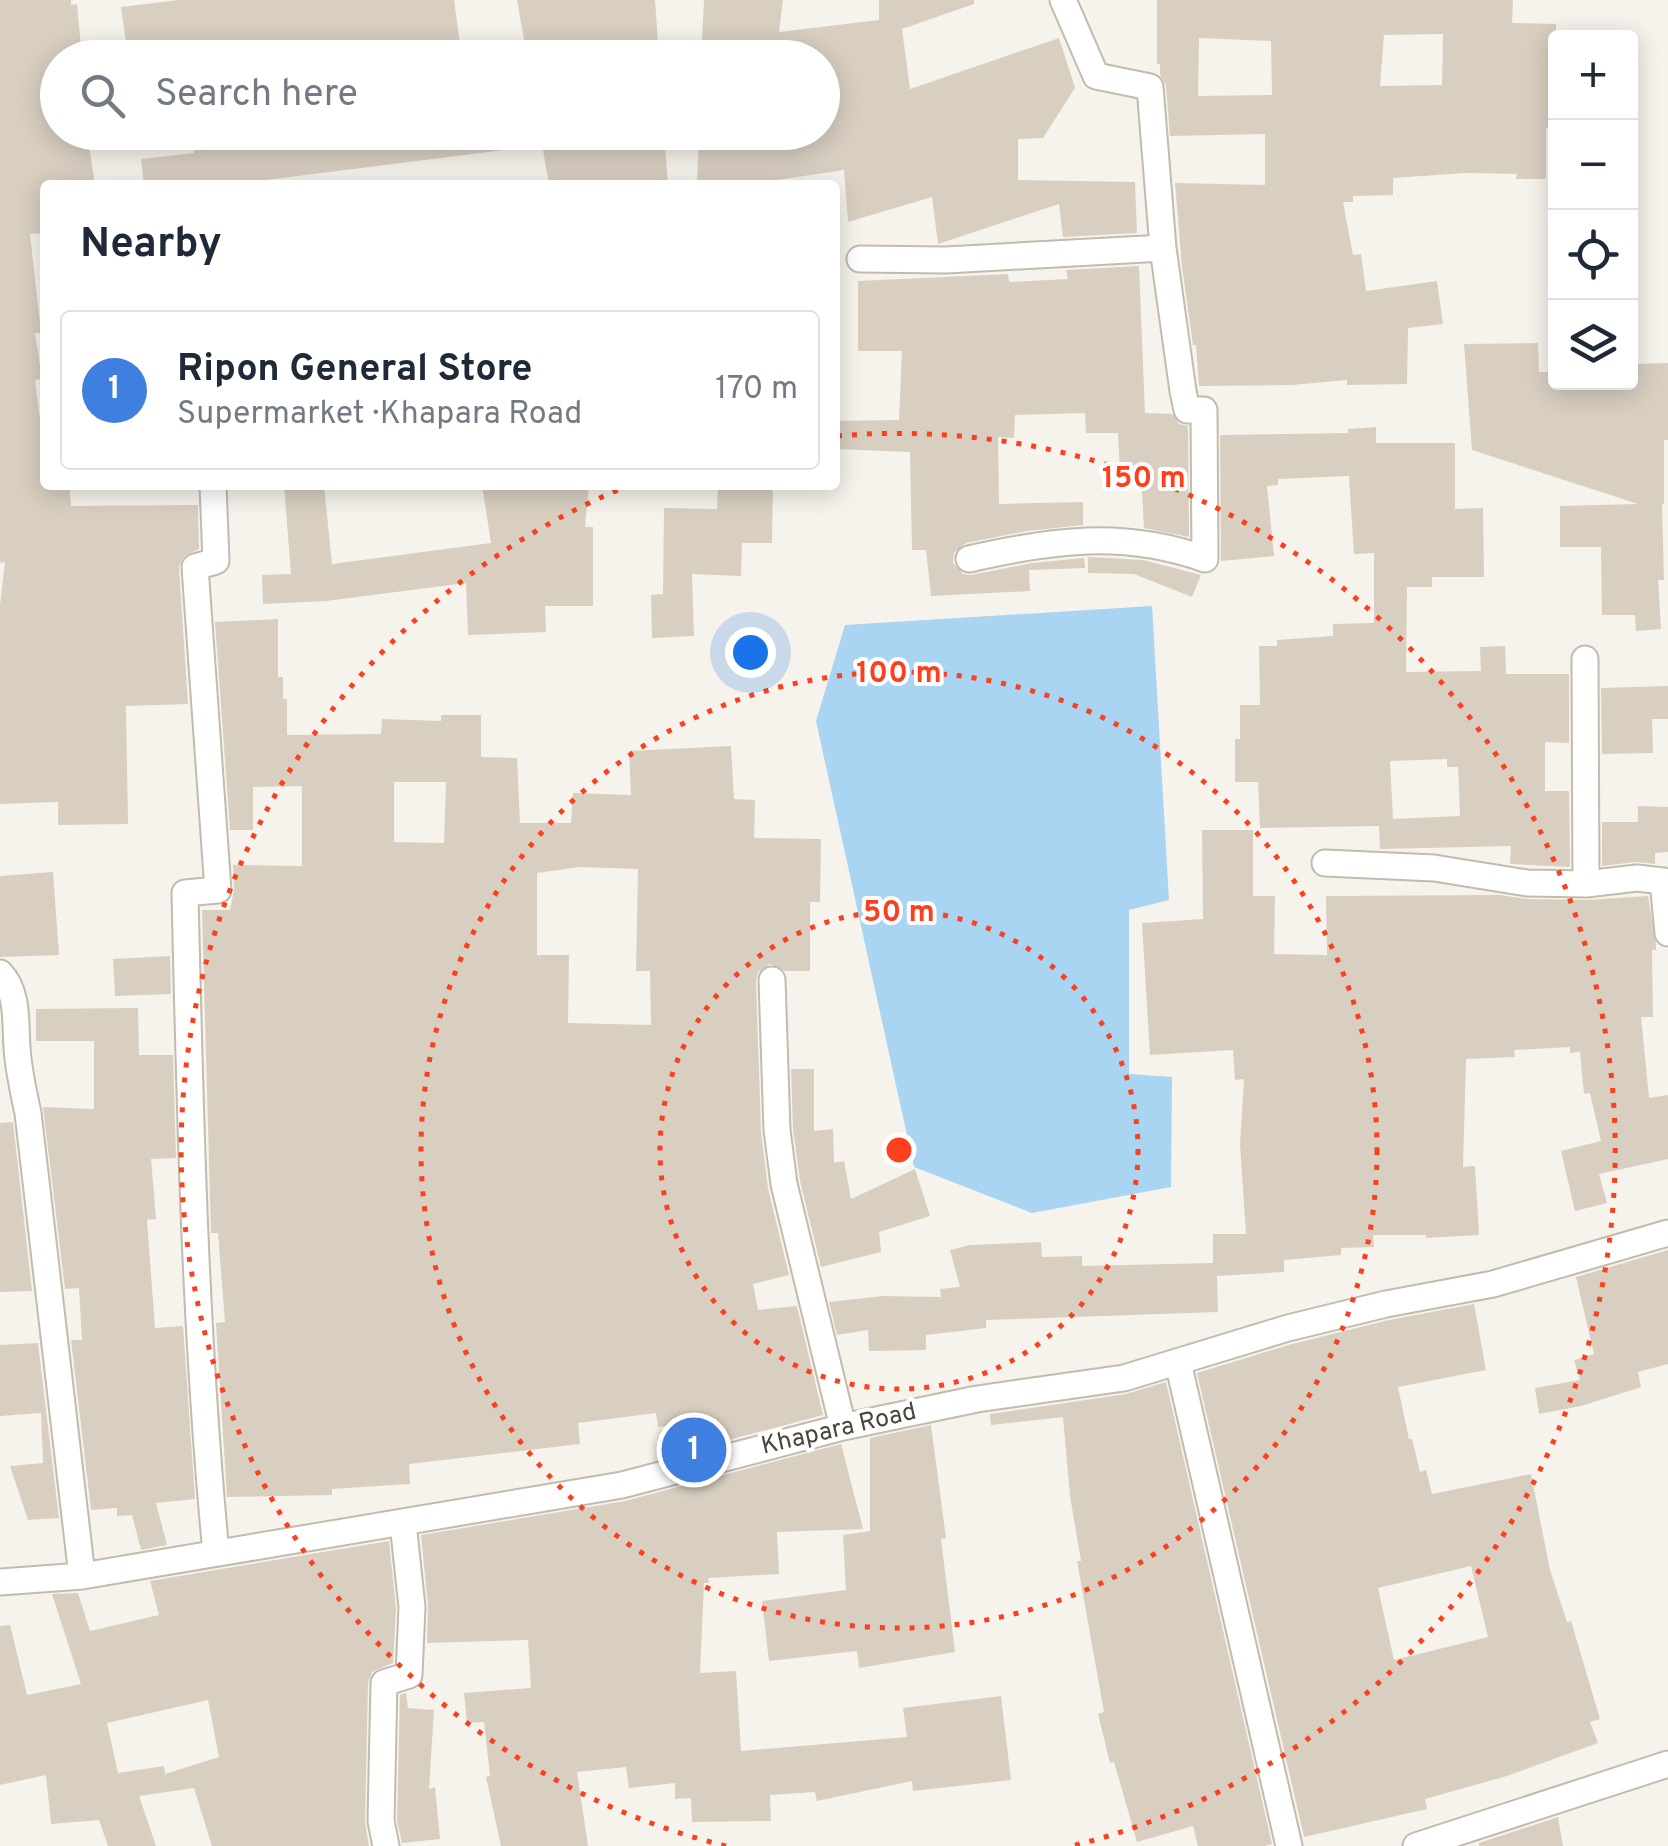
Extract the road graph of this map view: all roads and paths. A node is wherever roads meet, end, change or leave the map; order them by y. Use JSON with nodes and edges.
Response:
{"nodes":[{"id":1,"x":1063,"y":0,"type":"edge"},
{"id":2,"x":1163,"y":248,"type":"junction"},
{"id":3,"x":860,"y":260,"type":"dead end"},
{"id":4,"x":213,"y":490,"type":"edge"},
{"id":5,"x":970,"y":559,"type":"dead end"},
{"id":6,"x":1585,"y":659,"type":"dead end"},
{"id":7,"x":1325,"y":863,"type":"dead end"},
{"id":8,"x":1666,"y":880,"type":"edge"},
{"id":9,"x":1586,"y":884,"type":"junction"},
{"id":10,"x":1668,"y":933,"type":"edge"},
{"id":11,"x":0,"y":974,"type":"edge"},
{"id":12,"x":772,"y":980,"type":"dead end"},
{"id":13,"x":1668,"y":1233,"type":"edge"},
{"id":14,"x":1178,"y":1362,"type":"junction"},
{"id":15,"x":844,"y":1427,"type":"junction"},
{"id":16,"x":403,"y":1523,"type":"junction"},
{"id":17,"x":216,"y":1553,"type":"junction"},
{"id":18,"x":82,"y":1576,"type":"junction"},
{"id":19,"x":0,"y":1582,"type":"edge"},
{"id":20,"x":1668,"y":1764,"type":"edge"},
{"id":21,"x":386,"y":1846,"type":"edge"},
{"id":22,"x":1290,"y":1846,"type":"edge"},
{"id":23,"x":1416,"y":1846,"type":"edge"}],
"edges":[{"from":1,"to":2,"type":"street"},
{"from":2,"to":3,"type":"street"},
{"from":2,"to":5,"type":"street"},
{"from":4,"to":17,"type":"street"},
{"from":6,"to":9,"type":"street"},
{"from":7,"to":9,"type":"street"},
{"from":8,"to":9,"type":"street"},
{"from":8,"to":10,"type":"street"},
{"from":11,"to":18,"type":"street"},
{"from":12,"to":15,"type":"street"},
{"from":13,"to":14,"type":"street","name":"Khapara Road"},
{"from":14,"to":15,"type":"street","name":"Khapara Road"},
{"from":14,"to":22,"type":"street"},
{"from":15,"to":16,"type":"street","name":"Khapara Road"},
{"from":16,"to":17,"type":"street","name":"Khapara Road"},
{"from":16,"to":21,"type":"street"},
{"from":17,"to":18,"type":"street","name":"Khapara Road"},
{"from":18,"to":19,"type":"street","name":"Khapara Road"},
{"from":20,"to":23,"type":"street"}]}
